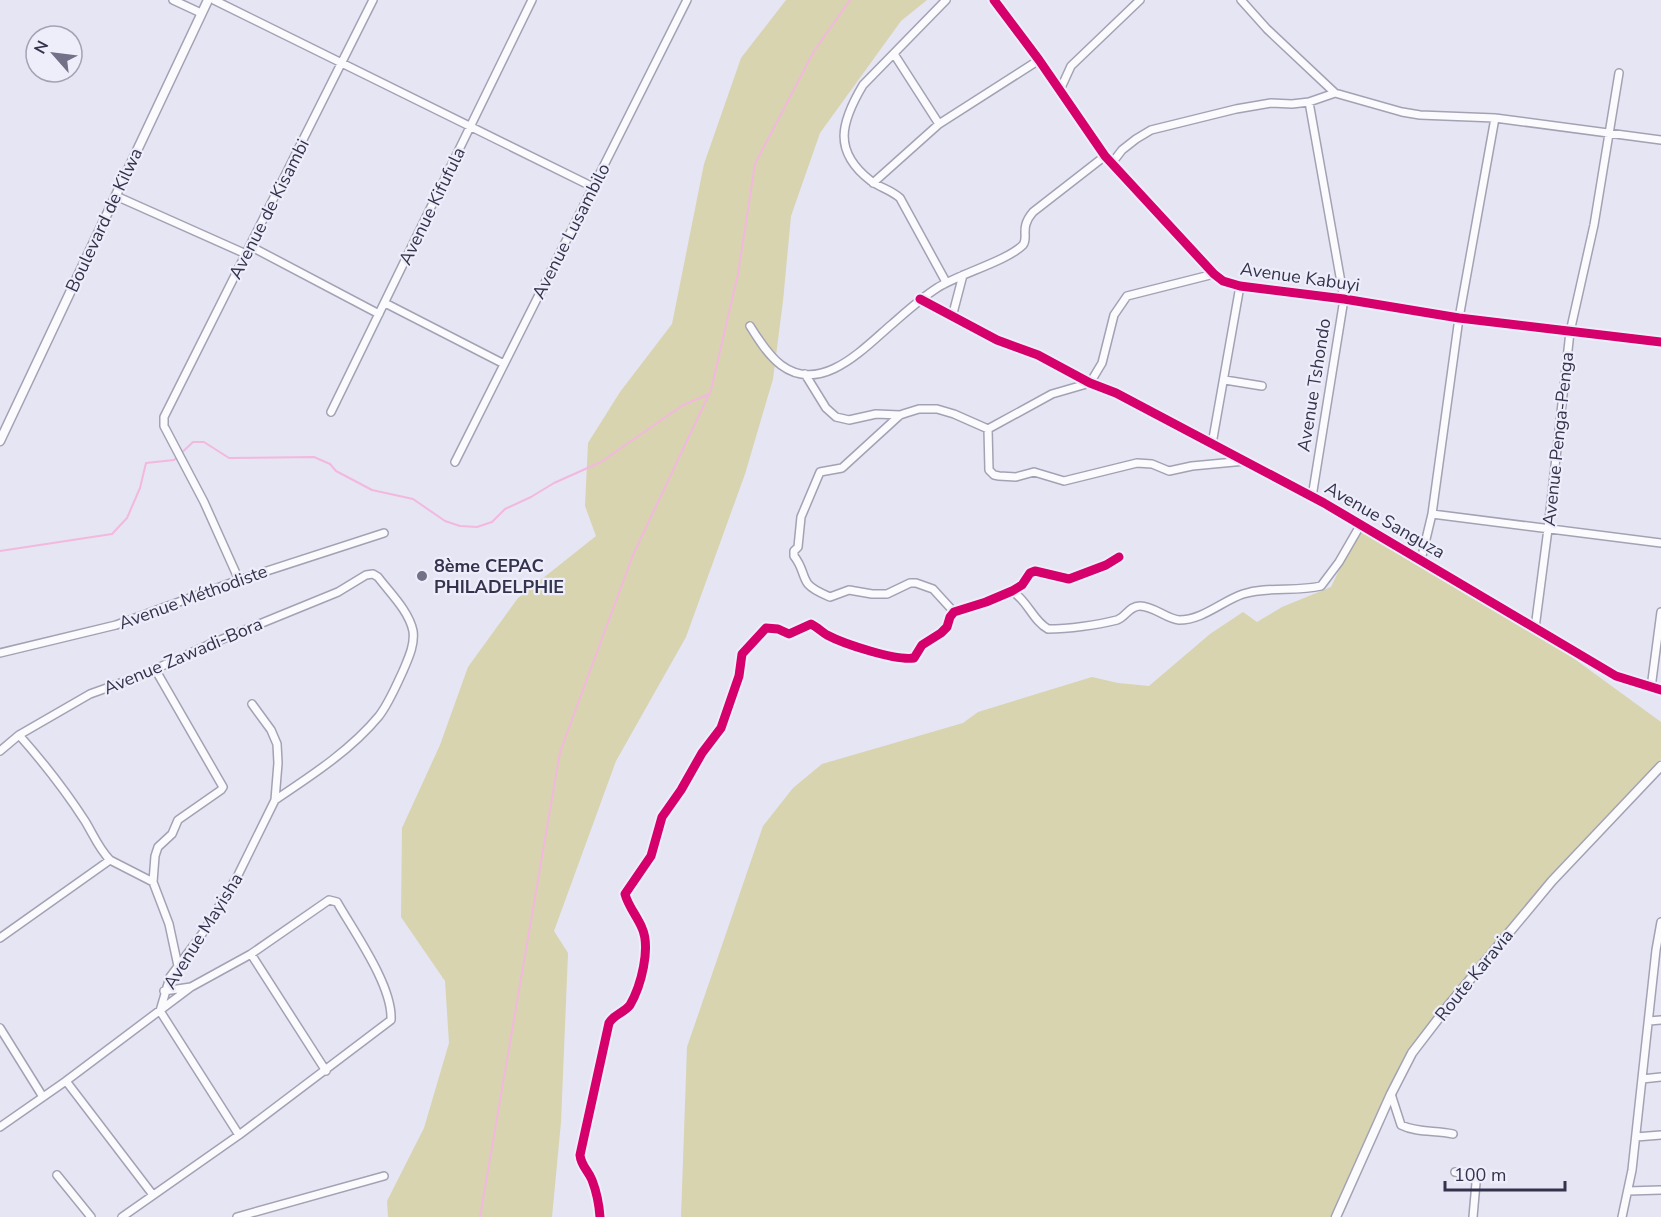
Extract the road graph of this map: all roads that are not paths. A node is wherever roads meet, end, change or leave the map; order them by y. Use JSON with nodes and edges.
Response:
{"nodes":[{"id":1,"x":173,"y":0,"type":"edge"},
{"id":2,"x":208,"y":0,"type":"edge"},
{"id":3,"x":214,"y":0,"type":"edge"},
{"id":4,"x":373,"y":0,"type":"edge"},
{"id":5,"x":532,"y":0,"type":"edge"},
{"id":6,"x":687,"y":0,"type":"edge"},
{"id":7,"x":946,"y":0,"type":"edge"},
{"id":8,"x":994,"y":0,"type":"edge"},
{"id":9,"x":1140,"y":0,"type":"edge"},
{"id":10,"x":1241,"y":0,"type":"edge"},
{"id":11,"x":201,"y":13,"type":"junction"},
{"id":12,"x":894,"y":54,"type":"junction"},
{"id":13,"x":1039,"y":60,"type":"junction"},
{"id":14,"x":342,"y":62,"type":"junction"},
{"id":15,"x":1619,"y":74,"type":"dead end"},
{"id":16,"x":1060,"y":90,"type":"junction"},
{"id":17,"x":1335,"y":93,"type":"junction"},
{"id":18,"x":1309,"y":102,"type":"junction"},
{"id":19,"x":1495,"y":118,"type":"junction"},
{"id":20,"x":939,"y":124,"type":"junction"},
{"id":21,"x":471,"y":126,"type":"junction"},
{"id":22,"x":1611,"y":134,"type":"junction"},
{"id":23,"x":1661,"y":140,"type":"edge"},
{"id":24,"x":1105,"y":156,"type":"junction"},
{"id":25,"x":1112,"y":163,"type":"junction"},
{"id":26,"x":873,"y":183,"type":"junction"},
{"id":27,"x":593,"y":187,"type":"junction"},
{"id":28,"x":116,"y":196,"type":"junction"},
{"id":29,"x":250,"y":246,"type":"junction"},
{"id":30,"x":246,"y":254,"type":"junction"},
{"id":31,"x":1214,"y":274,"type":"junction"},
{"id":32,"x":963,"y":275,"type":"junction"},
{"id":33,"x":946,"y":282,"type":"junction"},
{"id":34,"x":1240,"y":286,"type":"junction"},
{"id":35,"x":920,"y":299,"type":"junction"},
{"id":36,"x":1344,"y":299,"type":"junction"},
{"id":37,"x":385,"y":303,"type":"junction"},
{"id":38,"x":379,"y":314,"type":"junction"},
{"id":39,"x":952,"y":317,"type":"junction"},
{"id":40,"x":1459,"y":318,"type":"junction"},
{"id":41,"x":750,"y":326,"type":"dead end"},
{"id":42,"x":1570,"y":332,"type":"junction"},
{"id":43,"x":1661,"y":342,"type":"edge"},
{"id":44,"x":504,"y":364,"type":"junction"},
{"id":45,"x":805,"y":374,"type":"junction"},
{"id":46,"x":1224,"y":380,"type":"junction"},
{"id":47,"x":1090,"y":383,"type":"junction"},
{"id":48,"x":1263,"y":386,"type":"dead end"},
{"id":49,"x":331,"y":412,"type":"dead end"},
{"id":50,"x":900,"y":415,"type":"junction"},
{"id":51,"x":988,"y":429,"type":"junction"},
{"id":52,"x":0,"y":441,"type":"edge"},
{"id":53,"x":1212,"y":444,"type":"junction"},
{"id":54,"x":1246,"y":461,"type":"junction"},
{"id":55,"x":455,"y":462,"type":"dead end"},
{"id":56,"x":1312,"y":496,"type":"junction"},
{"id":57,"x":1432,"y":514,"type":"junction"},
{"id":58,"x":1361,"y":524,"type":"junction"},
{"id":59,"x":1548,"y":529,"type":"junction"},
{"id":60,"x":384,"y":533,"type":"dead end"},
{"id":61,"x":1661,"y":543,"type":"edge"},
{"id":62,"x":1119,"y":557,"type":"dead end"},
{"id":63,"x":1421,"y":560,"type":"junction"},
{"id":64,"x":239,"y":580,"type":"junction"},
{"id":65,"x":1012,"y":591,"type":"junction"},
{"id":66,"x":954,"y":612,"type":"junction"},
{"id":67,"x":1661,"y":612,"type":"edge"},
{"id":68,"x":1535,"y":628,"type":"junction"},
{"id":69,"x":0,"y":653,"type":"edge"},
{"id":70,"x":155,"y":669,"type":"junction"},
{"id":71,"x":1651,"y":688,"type":"junction"},
{"id":72,"x":1661,"y":690,"type":"edge"},
{"id":73,"x":252,"y":704,"type":"dead end"},
{"id":74,"x":19,"y":735,"type":"junction"},
{"id":75,"x":0,"y":751,"type":"edge"},
{"id":76,"x":1661,"y":766,"type":"edge"},
{"id":77,"x":275,"y":800,"type":"junction"},
{"id":78,"x":110,"y":860,"type":"junction"},
{"id":79,"x":153,"y":882,"type":"junction"},
{"id":80,"x":1661,"y":922,"type":"edge"},
{"id":81,"x":0,"y":938,"type":"edge"},
{"id":82,"x":250,"y":954,"type":"junction"},
{"id":83,"x":1658,"y":964,"type":"edge"},
{"id":84,"x":178,"y":966,"type":"junction"},
{"id":85,"x":191,"y":987,"type":"junction"},
{"id":86,"x":164,"y":991,"type":"junction"},
{"id":87,"x":160,"y":1011,"type":"junction"},
{"id":88,"x":1661,"y":1020,"type":"edge"},
{"id":89,"x":1649,"y":1021,"type":"junction"},
{"id":90,"x":0,"y":1028,"type":"edge"},
{"id":91,"x":326,"y":1071,"type":"junction"},
{"id":92,"x":1661,"y":1077,"type":"edge"},
{"id":93,"x":1642,"y":1079,"type":"junction"},
{"id":94,"x":66,"y":1081,"type":"junction"},
{"id":95,"x":1391,"y":1094,"type":"junction"},
{"id":96,"x":43,"y":1097,"type":"junction"},
{"id":97,"x":0,"y":1127,"type":"edge"},
{"id":98,"x":1453,"y":1134,"type":"dead end"},
{"id":99,"x":239,"y":1135,"type":"junction"},
{"id":100,"x":1661,"y":1135,"type":"edge"},
{"id":101,"x":1636,"y":1137,"type":"junction"},
{"id":102,"x":1455,"y":1172,"type":"dead end"},
{"id":103,"x":57,"y":1175,"type":"dead end"},
{"id":104,"x":384,"y":1176,"type":"dead end"},
{"id":105,"x":1661,"y":1190,"type":"edge"},
{"id":106,"x":1628,"y":1191,"type":"junction"},
{"id":107,"x":153,"y":1195,"type":"junction"},
{"id":108,"x":91,"y":1217,"type":"edge"},
{"id":109,"x":122,"y":1217,"type":"edge"},
{"id":110,"x":237,"y":1217,"type":"edge"},
{"id":111,"x":600,"y":1217,"type":"edge"},
{"id":112,"x":1336,"y":1217,"type":"edge"},
{"id":113,"x":1473,"y":1217,"type":"edge"},
{"id":114,"x":1622,"y":1217,"type":"edge"}],
"edges":[{"from":1,"to":11,"type":"street"},
{"from":2,"to":11,"type":"street","name":"Boulevard de Kilwa"},
{"from":3,"to":14,"type":"street"},
{"from":4,"to":14,"type":"street","name":"Avenue de Kisambi"},
{"from":5,"to":21,"type":"street","name":"Avenue Kifufula"},
{"from":6,"to":27,"type":"street","name":"Avenue Lusambilo"},
{"from":7,"to":12,"type":"street"},
{"from":8,"to":13,"type":"street","name":"Avenue Kabuyi"},
{"from":9,"to":16,"type":"street"},
{"from":10,"to":17,"type":"street"},
{"from":11,"to":28,"type":"street","name":"Boulevard de Kilwa"},
{"from":12,"to":20,"type":"street"},
{"from":12,"to":26,"type":"street"},
{"from":13,"to":16,"type":"street","name":"Avenue Kabuyi"},
{"from":13,"to":20,"type":"street"},
{"from":14,"to":21,"type":"street"},
{"from":14,"to":29,"type":"street","name":"Avenue de Kisambi"},
{"from":15,"to":22,"type":"street","name":"Avenue Penga-Penga"},
{"from":16,"to":24,"type":"street","name":"Avenue Kabuyi"},
{"from":17,"to":18,"type":"street"},
{"from":17,"to":19,"type":"street"},
{"from":18,"to":25,"type":"street"},
{"from":18,"to":36,"type":"street","name":"Avenue Tshondo"},
{"from":19,"to":22,"type":"street"},
{"from":19,"to":40,"type":"street"},
{"from":20,"to":26,"type":"street"},
{"from":21,"to":27,"type":"street"},
{"from":21,"to":37,"type":"street","name":"Avenue Kifufula"},
{"from":22,"to":23,"type":"street"},
{"from":22,"to":42,"type":"street","name":"Avenue Penga-Penga"},
{"from":24,"to":25,"type":"street","name":"Avenue Kabuyi"},
{"from":24,"to":32,"type":"street"},
{"from":25,"to":31,"type":"street","name":"Avenue Kabuyi"},
{"from":26,"to":33,"type":"street"},
{"from":27,"to":44,"type":"street","name":"Avenue Lusambilo"},
{"from":28,"to":30,"type":"street"},
{"from":28,"to":52,"type":"street","name":"Boulevard de Kilwa"},
{"from":29,"to":30,"type":"street","name":"Avenue de Kisambi"},
{"from":29,"to":38,"type":"street"},
{"from":30,"to":64,"type":"street","name":"Avenue de Kisambi"},
{"from":31,"to":34,"type":"street","name":"Avenue Kabuyi"},
{"from":31,"to":47,"type":"street"},
{"from":32,"to":33,"type":"street"},
{"from":32,"to":39,"type":"street"},
{"from":33,"to":35,"type":"street"},
{"from":34,"to":36,"type":"street","name":"Avenue Kabuyi"},
{"from":34,"to":46,"type":"street"},
{"from":35,"to":39,"type":"street","name":"Avenue Sanguza"},
{"from":35,"to":45,"type":"street"},
{"from":36,"to":40,"type":"street","name":"Avenue Kabuyi"},
{"from":36,"to":56,"type":"street","name":"Avenue Tshondo"},
{"from":37,"to":38,"type":"street","name":"Avenue Kifufula"},
{"from":37,"to":44,"type":"street"},
{"from":38,"to":49,"type":"street","name":"Avenue Kifufula"},
{"from":39,"to":47,"type":"street","name":"Avenue Sanguza"},
{"from":40,"to":42,"type":"street","name":"Avenue Kabuyi"},
{"from":40,"to":57,"type":"street"},
{"from":41,"to":45,"type":"street"},
{"from":42,"to":43,"type":"street","name":"Avenue Kabuyi"},
{"from":42,"to":59,"type":"street","name":"Avenue Penga-Penga"},
{"from":44,"to":55,"type":"street","name":"Avenue Lusambilo"},
{"from":45,"to":50,"type":"street"},
{"from":46,"to":48,"type":"street"},
{"from":46,"to":53,"type":"street"},
{"from":47,"to":51,"type":"street"},
{"from":47,"to":53,"type":"street","name":"Avenue Sanguza"},
{"from":50,"to":51,"type":"street"},
{"from":50,"to":66,"type":"street"},
{"from":51,"to":54,"type":"street"},
{"from":53,"to":54,"type":"street","name":"Avenue Sanguza"},
{"from":54,"to":56,"type":"street","name":"Avenue Sanguza"},
{"from":56,"to":58,"type":"street","name":"Avenue Sanguza"},
{"from":57,"to":59,"type":"street"},
{"from":57,"to":63,"type":"street"},
{"from":58,"to":63,"type":"street","name":"Avenue Sanguza"},
{"from":58,"to":65,"type":"street"},
{"from":59,"to":61,"type":"street"},
{"from":59,"to":68,"type":"street","name":"Avenue Penga-Penga"},
{"from":60,"to":64,"type":"street","name":"Avenue Méthodiste"},
{"from":62,"to":65,"type":"street"},
{"from":63,"to":68,"type":"street","name":"Avenue Sanguza"},
{"from":64,"to":69,"type":"street","name":"Avenue Méthodiste"},
{"from":65,"to":66,"type":"street"},
{"from":66,"to":111,"type":"street"},
{"from":67,"to":71,"type":"street"},
{"from":68,"to":71,"type":"street","name":"Avenue Sanguza"},
{"from":70,"to":74,"type":"street","name":"Avenue Zawadi-Bora"},
{"from":70,"to":77,"type":"street","name":"Avenue Zawadi-Bora"},
{"from":70,"to":79,"type":"street"},
{"from":71,"to":72,"type":"street","name":"Avenue Sanguza"},
{"from":73,"to":77,"type":"street","name":"Avenue Mayisha"},
{"from":74,"to":75,"type":"street","name":"Avenue Zawadi-Bora"},
{"from":74,"to":78,"type":"street"},
{"from":76,"to":95,"type":"street","name":"Route Karavia"},
{"from":77,"to":84,"type":"street","name":"Avenue Mayisha"},
{"from":78,"to":79,"type":"street"},
{"from":78,"to":81,"type":"street"},
{"from":79,"to":84,"type":"street"},
{"from":80,"to":83,"type":"street"},
{"from":82,"to":85,"type":"street"},
{"from":82,"to":91,"type":"street"},
{"from":82,"to":91,"type":"street"},
{"from":83,"to":89,"type":"street"},
{"from":84,"to":86,"type":"street","name":"Avenue Mayisha"},
{"from":85,"to":86,"type":"street"},
{"from":85,"to":87,"type":"street"},
{"from":86,"to":87,"type":"street","name":"Avenue Mayisha"},
{"from":87,"to":94,"type":"street","name":"Avenue Mayisha"},
{"from":87,"to":99,"type":"street"},
{"from":88,"to":89,"type":"street"},
{"from":89,"to":93,"type":"street"},
{"from":90,"to":96,"type":"street"},
{"from":91,"to":99,"type":"street"},
{"from":92,"to":93,"type":"street"},
{"from":93,"to":101,"type":"street"},
{"from":94,"to":96,"type":"street","name":"Avenue Mayisha"},
{"from":94,"to":107,"type":"street"},
{"from":95,"to":98,"type":"street"},
{"from":95,"to":112,"type":"street","name":"Route Karavia"},
{"from":96,"to":97,"type":"street","name":"Avenue Mayisha"},
{"from":99,"to":107,"type":"street"},
{"from":100,"to":101,"type":"street"},
{"from":101,"to":106,"type":"street"},
{"from":102,"to":113,"type":"street"},
{"from":103,"to":108,"type":"street"},
{"from":104,"to":110,"type":"street"},
{"from":105,"to":106,"type":"street"},
{"from":106,"to":114,"type":"street"},
{"from":107,"to":109,"type":"street"}]}
